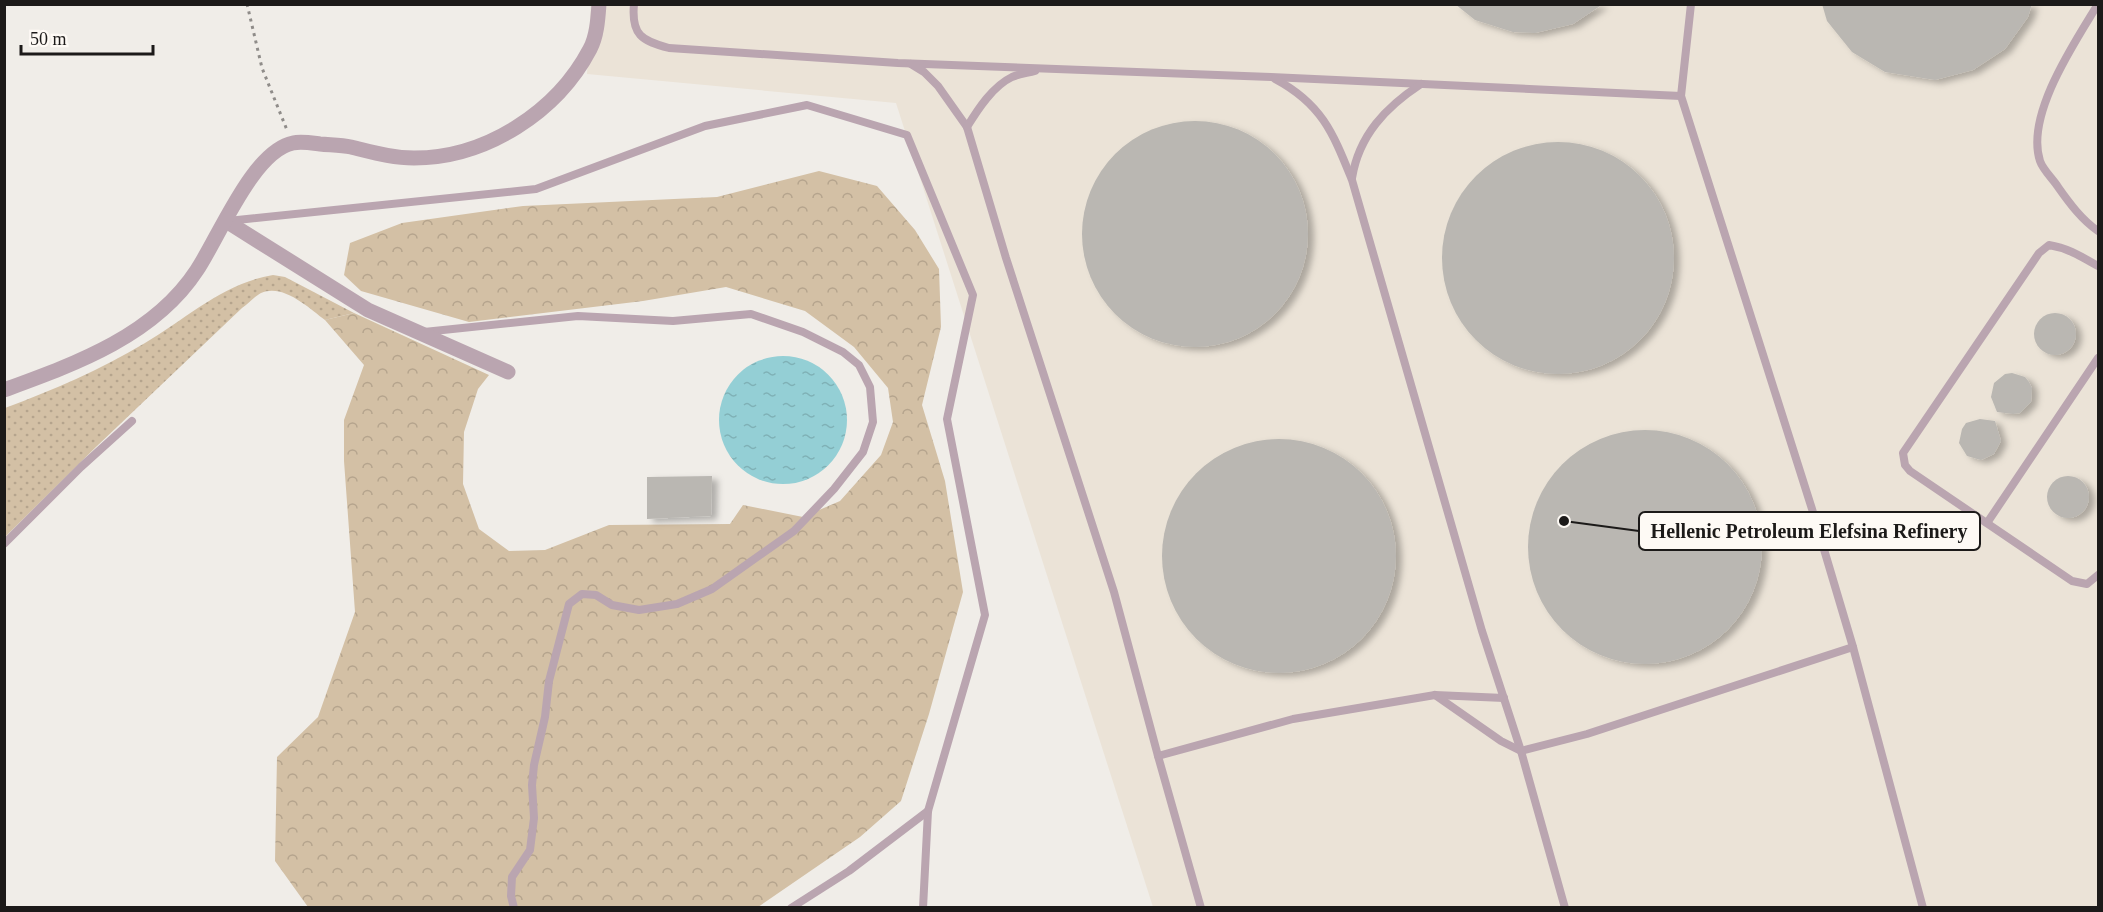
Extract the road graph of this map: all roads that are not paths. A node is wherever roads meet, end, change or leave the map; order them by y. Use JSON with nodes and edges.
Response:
{"nodes":[{"id":1,"x":599,"y":4,"type":"edge"},
{"id":2,"x":634,"y":4,"type":"edge"},
{"id":3,"x":1691,"y":4,"type":"edge"},
{"id":4,"x":2098,"y":4,"type":"edge"},
{"id":5,"x":909,"y":63,"type":"junction"},
{"id":6,"x":1043,"y":69,"type":"junction"},
{"id":7,"x":1271,"y":77,"type":"junction"},
{"id":8,"x":1421,"y":84,"type":"junction"},
{"id":9,"x":1682,"y":96,"type":"junction"},
{"id":10,"x":967,"y":127,"type":"junction"},
{"id":11,"x":1352,"y":180,"type":"junction"},
{"id":12,"x":226,"y":221,"type":"junction"},
{"id":13,"x":2098,"y":231,"type":"edge"},
{"id":14,"x":2098,"y":266,"type":"edge"},
{"id":15,"x":418,"y":332,"type":"junction"},
{"id":16,"x":2098,"y":357,"type":"edge"},
{"id":17,"x":508,"y":372,"type":"dead end"},
{"id":18,"x":4,"y":390,"type":"edge"},
{"id":19,"x":132,"y":421,"type":"dead end"},
{"id":20,"x":1987,"y":524,"type":"junction"},
{"id":21,"x":4,"y":544,"type":"edge"},
{"id":22,"x":2098,"y":575,"type":"edge"},
{"id":23,"x":1852,"y":647,"type":"junction"},
{"id":24,"x":1435,"y":695,"type":"junction"},
{"id":25,"x":1504,"y":698,"type":"junction"},
{"id":26,"x":1521,"y":751,"type":"junction"},
{"id":27,"x":1158,"y":756,"type":"junction"},
{"id":28,"x":928,"y":811,"type":"junction"},
{"id":29,"x":514,"y":908,"type":"edge"},
{"id":30,"x":791,"y":908,"type":"edge"},
{"id":31,"x":923,"y":908,"type":"edge"},
{"id":32,"x":1201,"y":908,"type":"edge"},
{"id":33,"x":1565,"y":908,"type":"edge"},
{"id":34,"x":1923,"y":908,"type":"edge"}],
"edges":[{"from":1,"to":12,"type":"street"},
{"from":2,"to":5,"type":"lane"},
{"from":3,"to":9,"type":"lane"},
{"from":4,"to":13,"type":"lane"},
{"from":5,"to":6,"type":"lane"},
{"from":5,"to":10,"type":"lane"},
{"from":6,"to":7,"type":"lane"},
{"from":6,"to":10,"type":"lane"},
{"from":7,"to":8,"type":"lane"},
{"from":7,"to":11,"type":"lane"},
{"from":8,"to":9,"type":"lane"},
{"from":8,"to":11,"type":"lane"},
{"from":9,"to":23,"type":"lane"},
{"from":10,"to":27,"type":"lane"},
{"from":11,"to":25,"type":"lane"},
{"from":12,"to":15,"type":"street"},
{"from":12,"to":18,"type":"street"},
{"from":12,"to":28,"type":"lane"},
{"from":14,"to":20,"type":"lane"},
{"from":15,"to":17,"type":"street"},
{"from":15,"to":29,"type":"lane"},
{"from":16,"to":20,"type":"lane"},
{"from":19,"to":21,"type":"lane"},
{"from":20,"to":22,"type":"lane"},
{"from":23,"to":26,"type":"lane"},
{"from":23,"to":34,"type":"lane"},
{"from":24,"to":25,"type":"lane"},
{"from":24,"to":26,"type":"lane"},
{"from":24,"to":27,"type":"lane"},
{"from":25,"to":26,"type":"lane"},
{"from":26,"to":33,"type":"lane"},
{"from":27,"to":32,"type":"lane"},
{"from":28,"to":30,"type":"lane"},
{"from":28,"to":31,"type":"lane"}]}
